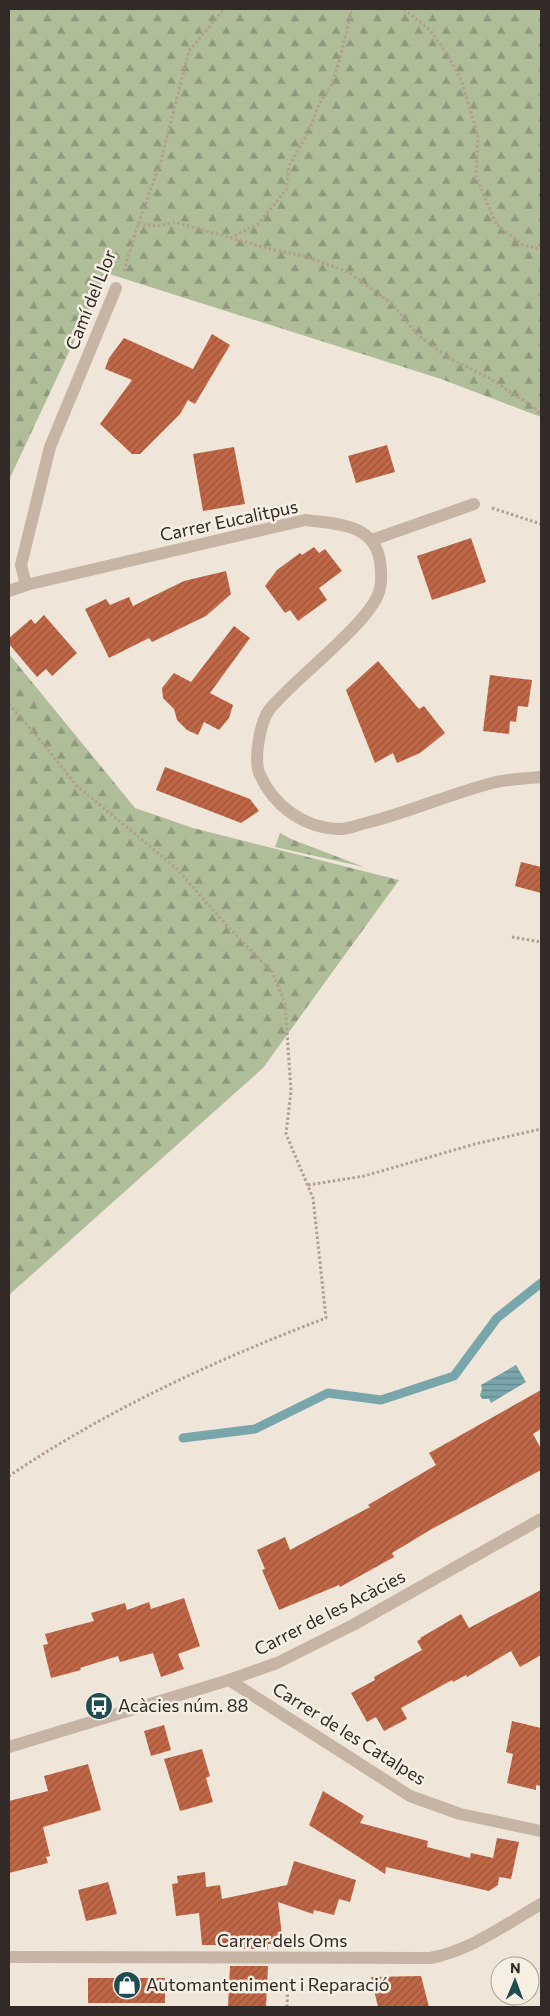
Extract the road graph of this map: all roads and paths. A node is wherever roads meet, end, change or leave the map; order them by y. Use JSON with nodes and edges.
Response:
{"nodes":[{"id":1,"x":224,"y":9,"type":"edge"},
{"id":2,"x":352,"y":9,"type":"edge"},
{"id":3,"x":404,"y":9,"type":"edge"},
{"id":4,"x":138,"y":224,"type":"junction"},
{"id":5,"x":230,"y":238,"type":"junction"},
{"id":6,"x":541,"y":249,"type":"edge"},
{"id":7,"x":116,"y":288,"type":"joint"},
{"id":8,"x":541,"y":415,"type":"edge"},
{"id":9,"x":474,"y":504,"type":"joint"},
{"id":10,"x":541,"y":524,"type":"edge"},
{"id":11,"x":372,"y":540,"type":"junction"},
{"id":12,"x":26,"y":585,"type":"junction"},
{"id":13,"x":9,"y":591,"type":"edge"},
{"id":14,"x":9,"y":704,"type":"edge"},
{"id":15,"x":541,"y":777,"type":"edge"},
{"id":16,"x":512,"y":937,"type":"dead end"},
{"id":17,"x":541,"y":942,"type":"edge"},
{"id":18,"x":541,"y":1129,"type":"edge"},
{"id":19,"x":308,"y":1186,"type":"junction"},
{"id":20,"x":9,"y":1476,"type":"edge"},
{"id":21,"x":541,"y":1519,"type":"edge"},
{"id":22,"x":230,"y":1680,"type":"junction"},
{"id":23,"x":9,"y":1747,"type":"edge"},
{"id":24,"x":541,"y":1831,"type":"edge"},
{"id":25,"x":541,"y":1904,"type":"edge"},
{"id":26,"x":9,"y":1957,"type":"edge"},
{"id":27,"x":288,"y":1959,"type":"junction"},
{"id":28,"x":287,"y":2007,"type":"edge"}],
"edges":[{"from":1,"to":4,"type":"path","name":"Camí del Llor"},
{"from":2,"to":5,"type":"path"},
{"from":3,"to":6,"type":"path"},
{"from":4,"to":5,"type":"path"},
{"from":4,"to":7,"type":"path","name":"Camí del Llor"},
{"from":5,"to":8,"type":"path"},
{"from":7,"to":12,"type":"street","name":"Camí del Llor"},
{"from":9,"to":10,"type":"path"},
{"from":9,"to":11,"type":"street"},
{"from":11,"to":12,"type":"street","name":"Carrer Eucalitpus"},
{"from":11,"to":15,"type":"street"},
{"from":12,"to":13,"type":"street","name":"Carrer Eucalitpus"},
{"from":14,"to":19,"type":"path"},
{"from":16,"to":17,"type":"path"},
{"from":18,"to":19,"type":"path"},
{"from":19,"to":20,"type":"path"},
{"from":21,"to":22,"type":"street","name":"Carrer de les Acàcies"},
{"from":22,"to":23,"type":"street","name":"Carrer de les Acàcies"},
{"from":22,"to":24,"type":"street","name":"Carrer de les Catalpes"},
{"from":25,"to":27,"type":"street","name":"Carrer dels Oms"},
{"from":26,"to":27,"type":"street","name":"Carrer dels Oms"},
{"from":27,"to":28,"type":"path"}]}
